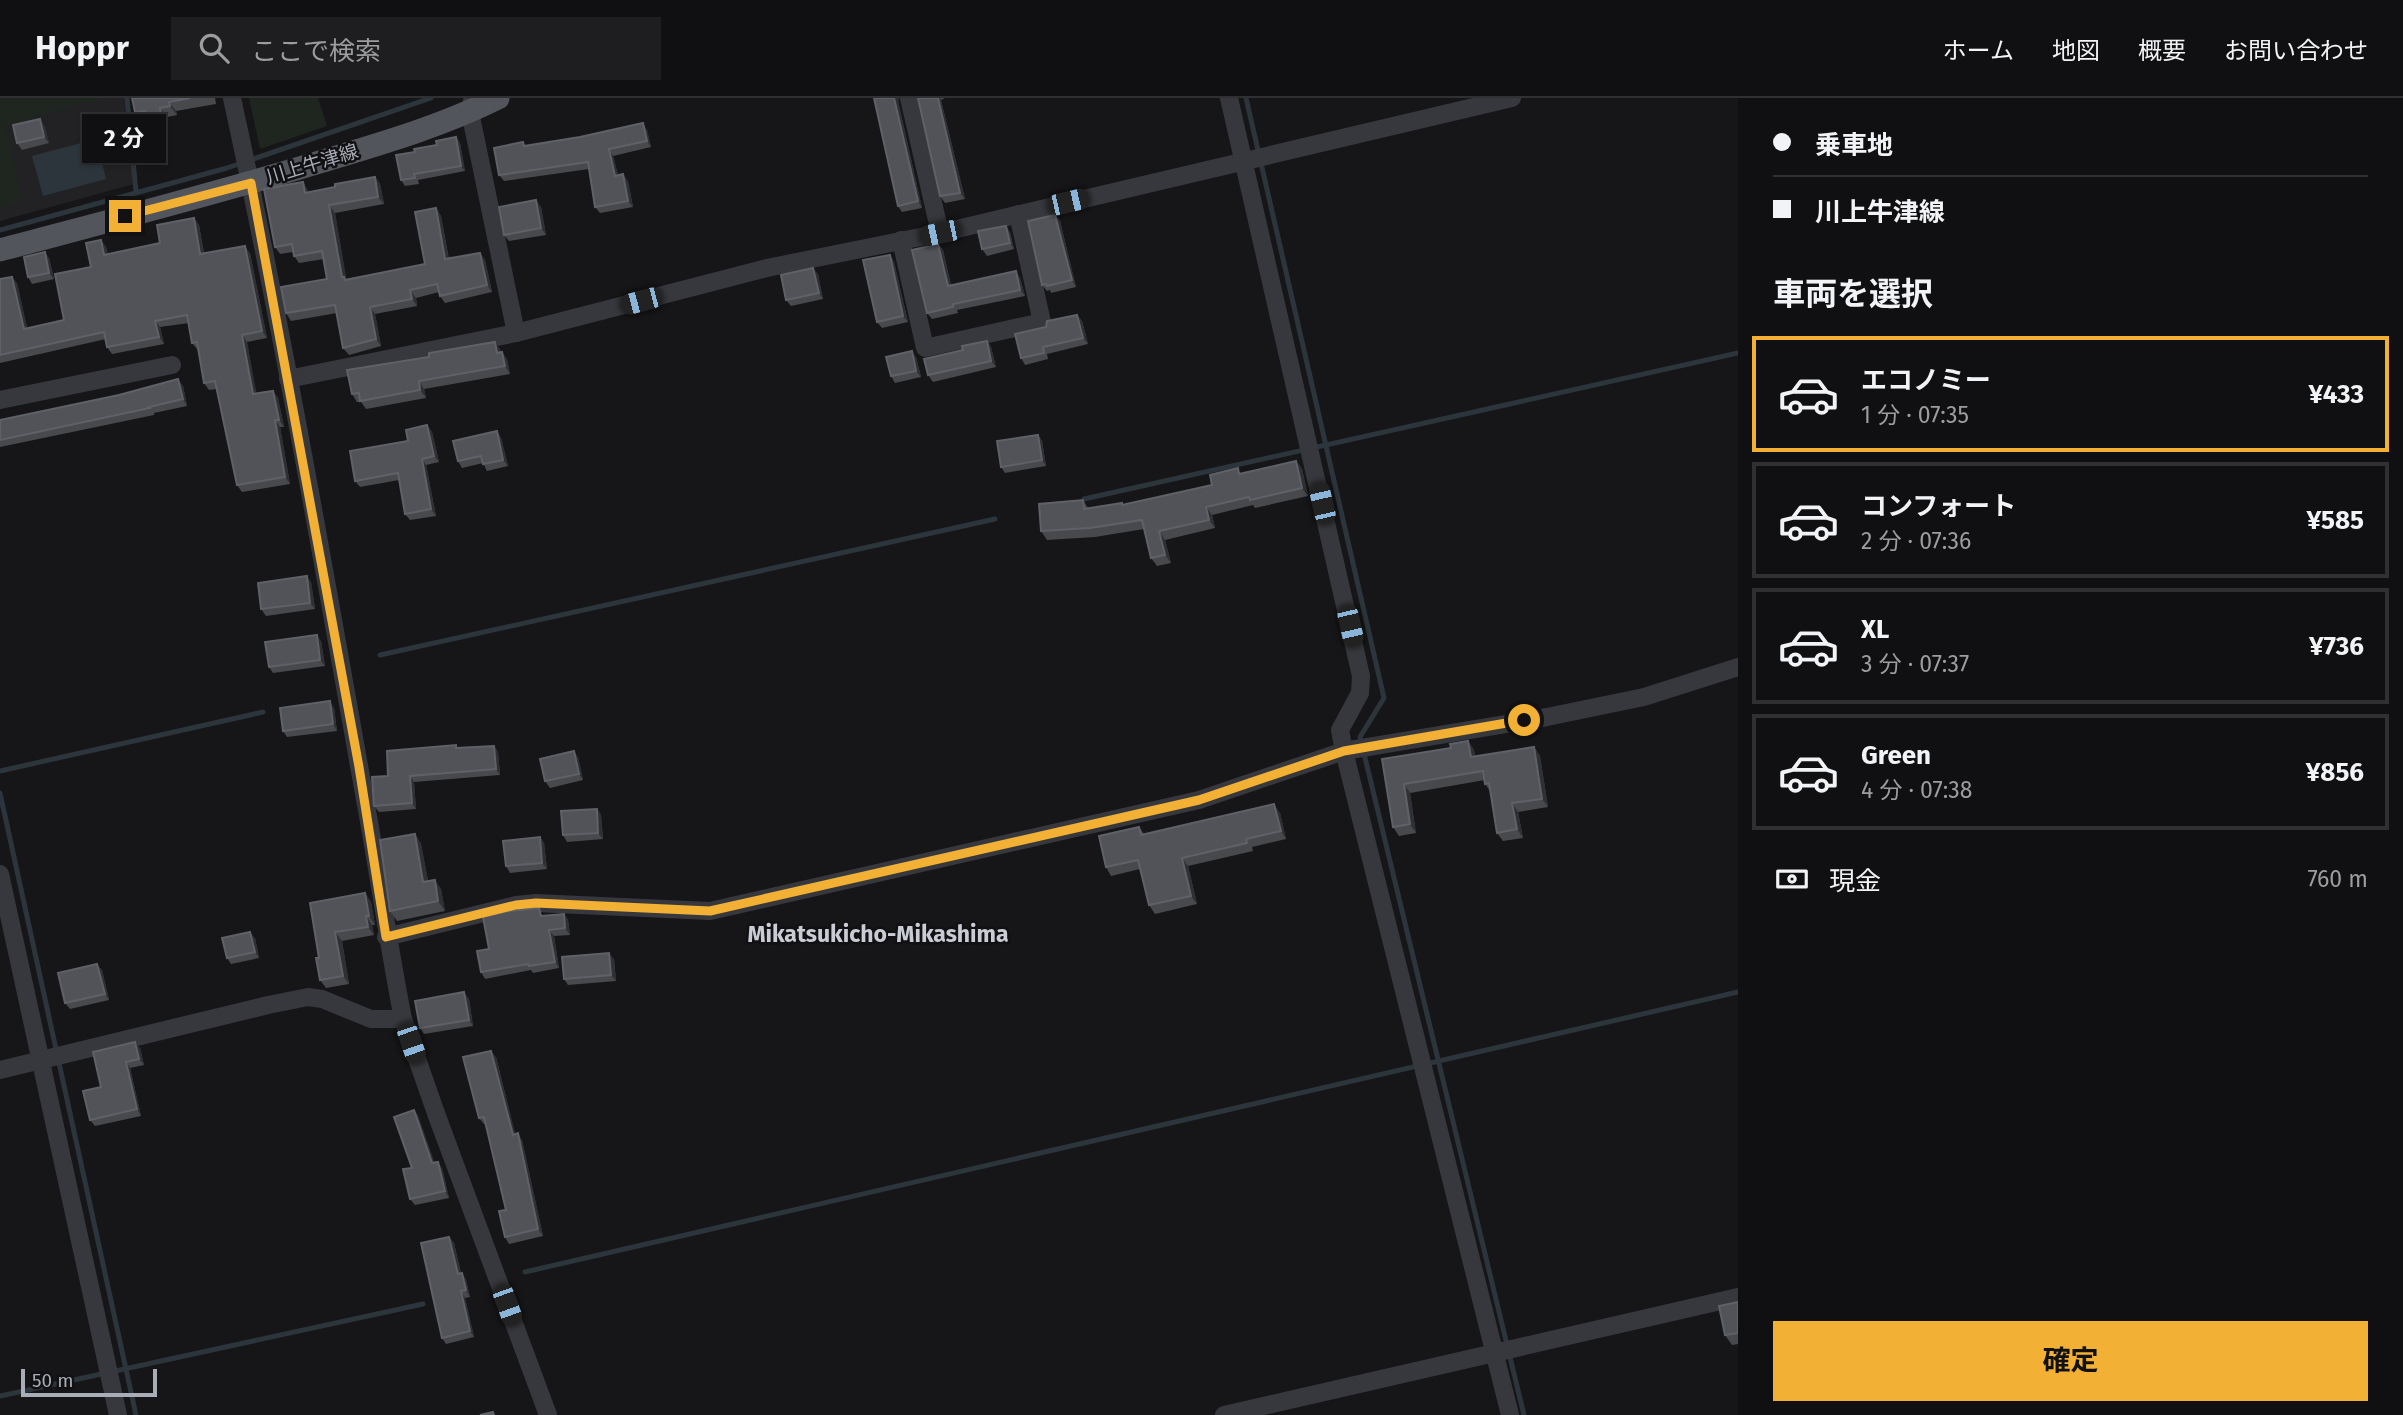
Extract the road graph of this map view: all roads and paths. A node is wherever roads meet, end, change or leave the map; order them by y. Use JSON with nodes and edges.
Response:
{"nodes":[{"id":1,"x":232,"y":98,"type":"edge"},
{"id":2,"x":498,"y":98,"type":"edge"},
{"id":3,"x":909,"y":98,"type":"edge"},
{"id":4,"x":1229,"y":98,"type":"edge"},
{"id":5,"x":1512,"y":98,"type":"edge"},
{"id":6,"x":471,"y":105,"type":"edge"},
{"id":7,"x":1243,"y":162,"type":"junction"},
{"id":8,"x":247,"y":168,"type":"junction"},
{"id":9,"x":1018,"y":214,"type":"junction"},
{"id":10,"x":940,"y":233,"type":"junction"},
{"id":11,"x":901,"y":240,"type":"junction"},
{"id":12,"x":0,"y":250,"type":"edge"},
{"id":13,"x":516,"y":333,"type":"junction"},
{"id":14,"x":172,"y":365,"type":"dead end"},
{"id":15,"x":288,"y":379,"type":"junction"},
{"id":16,"x":0,"y":400,"type":"edge"},
{"id":17,"x":1738,"y":667,"type":"edge"},
{"id":18,"x":1344,"y":751,"type":"junction"},
{"id":19,"x":0,"y":874,"type":"edge"},
{"id":20,"x":386,"y":937,"type":"junction"},
{"id":21,"x":403,"y":1019,"type":"junction"},
{"id":22,"x":41,"y":1061,"type":"junction"},
{"id":23,"x":0,"y":1070,"type":"edge"},
{"id":24,"x":1738,"y":1297,"type":"edge"},
{"id":25,"x":1495,"y":1352,"type":"junction"},
{"id":26,"x":118,"y":1415,"type":"edge"},
{"id":27,"x":548,"y":1415,"type":"edge"},
{"id":28,"x":1224,"y":1415,"type":"edge"},
{"id":29,"x":1510,"y":1415,"type":"edge"}],
"edges":[{"from":1,"to":8,"type":"street"},
{"from":2,"to":6,"type":"main road","name":"川上牛津線"},
{"from":3,"to":10,"type":"street"},
{"from":4,"to":7,"type":"street"},
{"from":5,"to":7,"type":"street"},
{"from":6,"to":8,"type":"main road","name":"川上牛津線"},
{"from":6,"to":13,"type":"street"},
{"from":7,"to":9,"type":"street"},
{"from":7,"to":18,"type":"street"},
{"from":8,"to":12,"type":"main road","name":"川上牛津線"},
{"from":8,"to":15,"type":"street"},
{"from":9,"to":10,"type":"street"},
{"from":9,"to":11,"type":"street"},
{"from":10,"to":11,"type":"street"},
{"from":11,"to":13,"type":"street"},
{"from":13,"to":15,"type":"street"},
{"from":14,"to":16,"type":"street"},
{"from":15,"to":20,"type":"street"},
{"from":17,"to":18,"type":"street"},
{"from":18,"to":20,"type":"street"},
{"from":18,"to":25,"type":"street"},
{"from":19,"to":22,"type":"street"},
{"from":20,"to":21,"type":"street"},
{"from":21,"to":22,"type":"street"},
{"from":21,"to":27,"type":"street"},
{"from":22,"to":23,"type":"street"},
{"from":22,"to":26,"type":"street"},
{"from":24,"to":25,"type":"street"},
{"from":25,"to":28,"type":"street"},
{"from":25,"to":29,"type":"street"}]}
